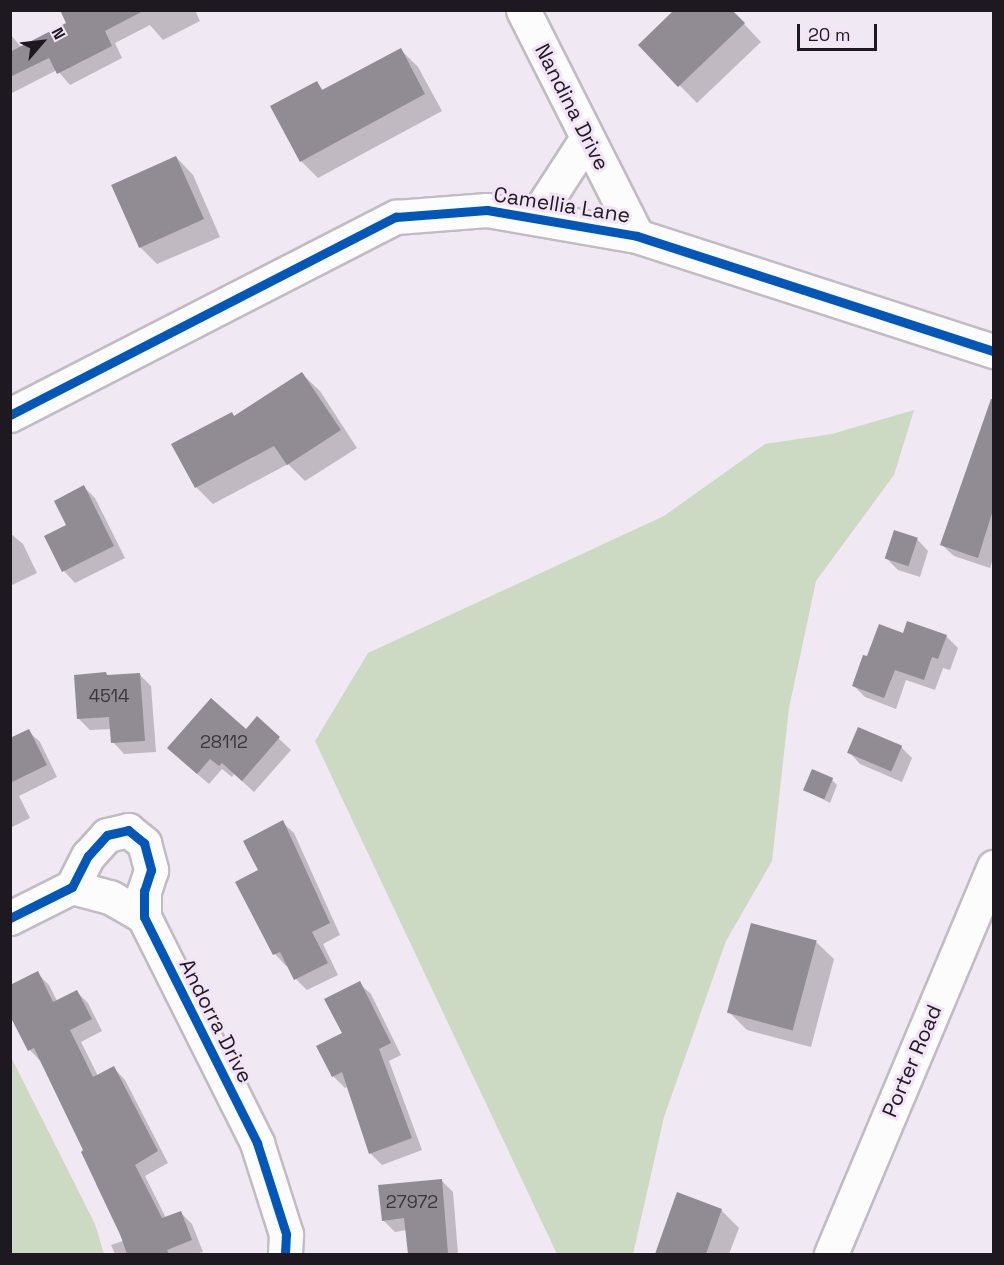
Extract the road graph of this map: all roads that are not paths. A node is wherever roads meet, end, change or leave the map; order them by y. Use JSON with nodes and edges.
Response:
{"nodes":[{"id":1,"x":523,"y":10,"type":"edge"},
{"id":2,"x":588,"y":138,"type":"junction"},
{"id":3,"x":535,"y":218,"type":"junction"},
{"id":4,"x":637,"y":236,"type":"junction"},
{"id":5,"x":993,"y":351,"type":"edge"},
{"id":6,"x":10,"y":415,"type":"edge"},
{"id":7,"x":993,"y":867,"type":"edge"},
{"id":8,"x":72,"y":887,"type":"junction"},
{"id":9,"x":144,"y":917,"type":"junction"},
{"id":10,"x":10,"y":918,"type":"edge"},
{"id":11,"x":285,"y":1254,"type":"edge"},
{"id":12,"x":831,"y":1254,"type":"edge"}],
"edges":[{"from":1,"to":2,"type":"street","name":"Nandina Drive"},
{"from":2,"to":3,"type":"street"},
{"from":2,"to":4,"type":"street","name":"Nandina Drive"},
{"from":3,"to":4,"type":"street","name":"Camellia Lane"},
{"from":3,"to":6,"type":"street","name":"Camellia Lane"},
{"from":4,"to":5,"type":"street","name":"Camellia Lane"},
{"from":7,"to":12,"type":"street","name":"Porter Road"},
{"from":8,"to":9,"type":"street"},
{"from":8,"to":9,"type":"street","name":"Andorra Drive"},
{"from":8,"to":10,"type":"street"},
{"from":9,"to":11,"type":"street","name":"Andorra Drive"}]}
